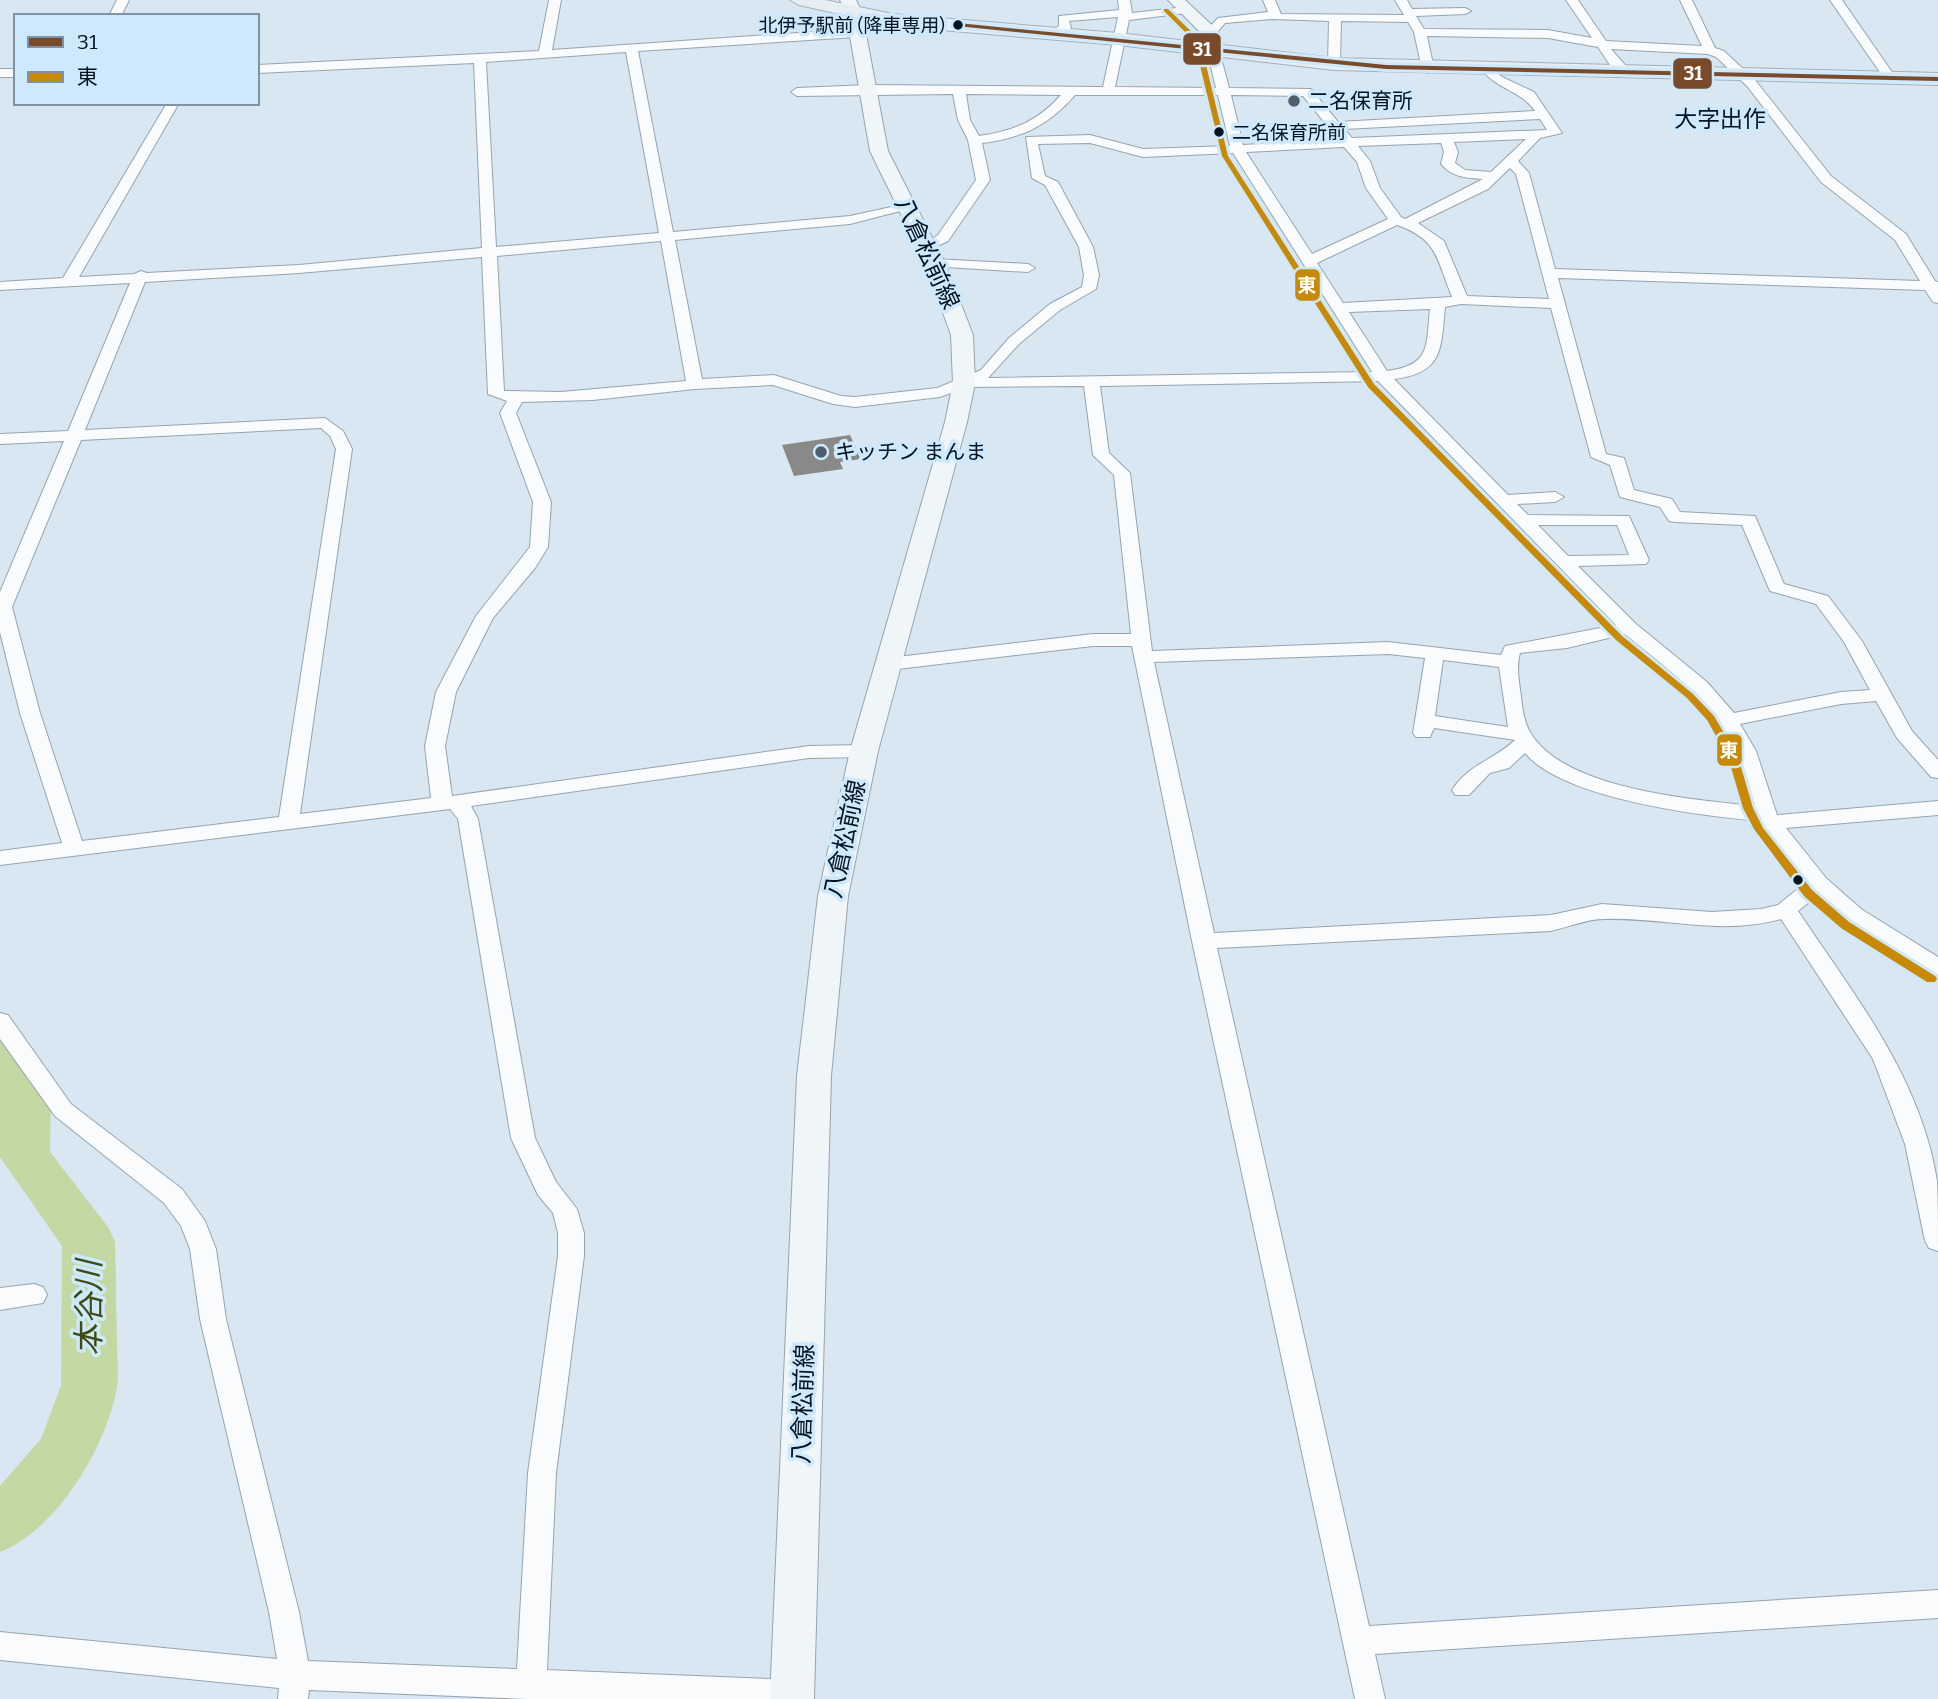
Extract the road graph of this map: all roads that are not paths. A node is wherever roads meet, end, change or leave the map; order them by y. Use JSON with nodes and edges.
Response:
{"nodes":[{"id":1,"x":555,"y":0,"type":"edge"},
{"id":2,"x":799,"y":0,"type":"edge"},
{"id":3,"x":1269,"y":0,"type":"edge"},
{"id":4,"x":1401,"y":0,"type":"edge"},
{"id":5,"x":1572,"y":0,"type":"edge"},
{"id":6,"x":1686,"y":0,"type":"edge"},
{"id":7,"x":1836,"y":0,"type":"edge"},
{"id":8,"x":1181,"y":5,"type":"edge"},
{"id":9,"x":1057,"y":6,"type":"dead end"},
{"id":10,"x":1125,"y":8,"type":"edge"},
{"id":11,"x":1465,"y":10,"type":"dead end"},
{"id":12,"x":853,"y":15,"type":"edge"},
{"id":13,"x":1275,"y":16,"type":"junction"},
{"id":14,"x":1410,"y":16,"type":"junction"},
{"id":15,"x":1335,"y":20,"type":"junction"},
{"id":16,"x":1420,"y":32,"type":"junction"},
{"id":17,"x":1059,"y":34,"type":"junction"},
{"id":18,"x":1118,"y":39,"type":"junction"},
{"id":19,"x":1212,"y":41,"type":"junction"},
{"id":20,"x":1601,"y":43,"type":"junction"},
{"id":21,"x":631,"y":47,"type":"junction"},
{"id":22,"x":1710,"y":50,"type":"junction"},
{"id":23,"x":545,"y":53,"type":"junction"},
{"id":24,"x":480,"y":58,"type":"junction"},
{"id":25,"x":1334,"y":64,"type":"junction"},
{"id":26,"x":259,"y":69,"type":"edge"},
{"id":27,"x":1429,"y":69,"type":"junction"},
{"id":28,"x":1488,"y":70,"type":"junction"},
{"id":29,"x":1626,"y":73,"type":"junction"},
{"id":30,"x":1742,"y":75,"type":"junction"},
{"id":31,"x":1890,"y":78,"type":"junction"},
{"id":32,"x":1938,"y":79,"type":"edge"},
{"id":33,"x":868,"y":89,"type":"junction"},
{"id":34,"x":959,"y":90,"type":"junction"},
{"id":35,"x":1071,"y":91,"type":"junction"},
{"id":36,"x":1108,"y":91,"type":"junction"},
{"id":37,"x":797,"y":92,"type":"dead end"},
{"id":38,"x":1223,"y":92,"type":"junction"},
{"id":39,"x":172,"y":105,"type":"edge"},
{"id":40,"x":1541,"y":115,"type":"junction"},
{"id":41,"x":1333,"y":127,"type":"junction"},
{"id":42,"x":1534,"y":135,"type":"junction"},
{"id":43,"x":1013,"y":136,"type":"junction"},
{"id":44,"x":1446,"y":138,"type":"junction"},
{"id":45,"x":975,"y":140,"type":"junction"},
{"id":46,"x":1031,"y":140,"type":"junction"},
{"id":47,"x":1346,"y":143,"type":"junction"},
{"id":48,"x":1238,"y":150,"type":"junction"},
{"id":49,"x":1511,"y":162,"type":"junction"},
{"id":50,"x":1493,"y":176,"type":"junction"},
{"id":51,"x":905,"y":208,"type":"junction"},
{"id":52,"x":1402,"y":222,"type":"junction"},
{"id":53,"x":666,"y":237,"type":"junction"},
{"id":54,"x":490,"y":252,"type":"junction"},
{"id":55,"x":931,"y":255,"type":"junction"},
{"id":56,"x":1309,"y":261,"type":"junction"},
{"id":57,"x":1028,"y":268,"type":"dead end"},
{"id":58,"x":1548,"y":273,"type":"junction"},
{"id":59,"x":141,"y":275,"type":"junction"},
{"id":60,"x":69,"y":281,"type":"junction"},
{"id":61,"x":0,"y":286,"type":"edge"},
{"id":62,"x":1936,"y":290,"type":"edge"},
{"id":63,"x":1461,"y":300,"type":"junction"},
{"id":64,"x":1438,"y":304,"type":"junction"},
{"id":65,"x":1558,"y":304,"type":"junction"},
{"id":66,"x":1338,"y":307,"type":"junction"},
{"id":67,"x":1382,"y":376,"type":"junction"},
{"id":68,"x":964,"y":383,"type":"junction"},
{"id":69,"x":695,"y":384,"type":"junction"},
{"id":70,"x":1092,"y":384,"type":"junction"},
{"id":71,"x":517,"y":397,"type":"junction"},
{"id":72,"x":74,"y":435,"type":"junction"},
{"id":73,"x":0,"y":439,"type":"edge"},
{"id":74,"x":1555,"y":497,"type":"dead end"},
{"id":75,"x":1502,"y":500,"type":"junction"},
{"id":76,"x":1521,"y":520,"type":"junction"},
{"id":77,"x":1561,"y":561,"type":"junction"},
{"id":78,"x":1629,"y":628,"type":"junction"},
{"id":79,"x":1142,"y":649,"type":"junction"},
{"id":80,"x":1435,"y":653,"type":"junction"},
{"id":81,"x":1508,"y":662,"type":"junction"},
{"id":82,"x":890,"y":664,"type":"junction"},
{"id":83,"x":1883,"y":695,"type":"junction"},
{"id":84,"x":1729,"y":720,"type":"junction"},
{"id":85,"x":1524,"y":738,"type":"junction"},
{"id":86,"x":864,"y":751,"type":"junction"},
{"id":87,"x":1938,"y":772,"type":"edge"},
{"id":88,"x":1462,"y":790,"type":"dead end"},
{"id":89,"x":447,"y":803,"type":"junction"},
{"id":90,"x":1937,"y":809,"type":"edge"},
{"id":91,"x":1769,"y":818,"type":"junction"},
{"id":92,"x":288,"y":823,"type":"junction"},
{"id":93,"x":74,"y":848,"type":"junction"},
{"id":94,"x":0,"y":858,"type":"edge"},
{"id":95,"x":1818,"y":883,"type":"junction"},
{"id":96,"x":1786,"y":910,"type":"junction"},
{"id":97,"x":1203,"y":941,"type":"junction"},
{"id":98,"x":1938,"y":967,"type":"edge"},
{"id":99,"x":0,"y":1021,"type":"edge"},
{"id":100,"x":1938,"y":1241,"type":"edge"},
{"id":101,"x":34,"y":1295,"type":"dead end"},
{"id":102,"x":0,"y":1299,"type":"edge"},
{"id":103,"x":1938,"y":1604,"type":"edge"},
{"id":104,"x":1358,"y":1641,"type":"junction"},
{"id":105,"x":0,"y":1646,"type":"edge"},
{"id":106,"x":294,"y":1687,"type":"edge"},
{"id":107,"x":538,"y":1690,"type":"edge"},
{"id":108,"x":793,"y":1697,"type":"edge"},
{"id":109,"x":1370,"y":1699,"type":"edge"}],
"edges":[{"from":1,"to":23,"type":"street"},
{"from":2,"to":12,"type":"main road"},
{"from":3,"to":13,"type":"street"},
{"from":4,"to":14,"type":"street"},
{"from":5,"to":20,"type":"street"},
{"from":6,"to":22,"type":"street"},
{"from":7,"to":31,"type":"street"},
{"from":8,"to":10,"type":"street"},
{"from":8,"to":19,"type":"main road"},
{"from":9,"to":10,"type":"street"},
{"from":10,"to":17,"type":"street"},
{"from":10,"to":18,"type":"street"},
{"from":11,"to":14,"type":"street"},
{"from":12,"to":17,"type":"main road"},
{"from":12,"to":21,"type":"street"},
{"from":12,"to":33,"type":"main road","name":"八倉松前線"},
{"from":13,"to":15,"type":"street"},
{"from":13,"to":19,"type":"street"},
{"from":14,"to":15,"type":"street"},
{"from":14,"to":16,"type":"street"},
{"from":15,"to":25,"type":"street"},
{"from":16,"to":20,"type":"street"},
{"from":16,"to":27,"type":"street"},
{"from":17,"to":18,"type":"main road"},
{"from":18,"to":19,"type":"main road"},
{"from":18,"to":36,"type":"street"},
{"from":19,"to":25,"type":"main road"},
{"from":19,"to":38,"type":"street"},
{"from":20,"to":22,"type":"street"},
{"from":20,"to":29,"type":"street"},
{"from":21,"to":23,"type":"street"},
{"from":21,"to":53,"type":"street"},
{"from":22,"to":30,"type":"street"},
{"from":23,"to":24,"type":"street"},
{"from":24,"to":26,"type":"street"},
{"from":24,"to":54,"type":"street"},
{"from":25,"to":27,"type":"main road"},
{"from":27,"to":28,"type":"main road"},
{"from":28,"to":29,"type":"main road"},
{"from":28,"to":40,"type":"street"},
{"from":29,"to":30,"type":"main road"},
{"from":30,"to":31,"type":"main road"},
{"from":30,"to":62,"type":"street"},
{"from":31,"to":32,"type":"main road"},
{"from":33,"to":34,"type":"street"},
{"from":33,"to":37,"type":"street"},
{"from":33,"to":51,"type":"main road","name":"八倉松前線"},
{"from":34,"to":35,"type":"street"},
{"from":34,"to":45,"type":"street"},
{"from":35,"to":36,"type":"street"},
{"from":35,"to":43,"type":"street"},
{"from":36,"to":38,"type":"street"},
{"from":38,"to":41,"type":"street"},
{"from":38,"to":48,"type":"street"},
{"from":39,"to":60,"type":"street"},
{"from":40,"to":41,"type":"street"},
{"from":40,"to":42,"type":"street"},
{"from":41,"to":47,"type":"street"},
{"from":42,"to":44,"type":"street"},
{"from":42,"to":49,"type":"street"},
{"from":43,"to":45,"type":"street"},
{"from":43,"to":46,"type":"street"},
{"from":44,"to":47,"type":"street"},
{"from":44,"to":50,"type":"street"},
{"from":45,"to":55,"type":"street"},
{"from":46,"to":48,"type":"street"},
{"from":46,"to":68,"type":"street"},
{"from":47,"to":48,"type":"street"},
{"from":47,"to":52,"type":"street"},
{"from":48,"to":56,"type":"street"},
{"from":49,"to":50,"type":"street"},
{"from":49,"to":58,"type":"street"},
{"from":50,"to":52,"type":"street"},
{"from":51,"to":53,"type":"street"},
{"from":51,"to":55,"type":"main road","name":"八倉松前線"},
{"from":52,"to":56,"type":"street"},
{"from":52,"to":63,"type":"street"},
{"from":53,"to":54,"type":"street"},
{"from":53,"to":69,"type":"street"},
{"from":54,"to":59,"type":"street"},
{"from":54,"to":71,"type":"street"},
{"from":55,"to":57,"type":"street"},
{"from":55,"to":68,"type":"main road","name":"八倉松前線"},
{"from":56,"to":66,"type":"street"},
{"from":58,"to":62,"type":"street"},
{"from":58,"to":65,"type":"street"},
{"from":59,"to":60,"type":"street"},
{"from":59,"to":72,"type":"street"},
{"from":60,"to":61,"type":"street"},
{"from":63,"to":64,"type":"street"},
{"from":63,"to":65,"type":"street"},
{"from":64,"to":66,"type":"street"},
{"from":64,"to":67,"type":"street"},
{"from":65,"to":83,"type":"street"},
{"from":66,"to":67,"type":"street"},
{"from":67,"to":70,"type":"street"},
{"from":67,"to":75,"type":"street"},
{"from":68,"to":69,"type":"street"},
{"from":68,"to":70,"type":"street"},
{"from":68,"to":82,"type":"main road","name":"八倉松前線"},
{"from":69,"to":71,"type":"street"},
{"from":70,"to":79,"type":"street"},
{"from":71,"to":89,"type":"street"},
{"from":72,"to":73,"type":"street"},
{"from":72,"to":92,"type":"street"},
{"from":72,"to":93,"type":"street"},
{"from":74,"to":75,"type":"street"},
{"from":75,"to":76,"type":"street"},
{"from":76,"to":77,"type":"street"},
{"from":76,"to":77,"type":"street"},
{"from":77,"to":78,"type":"street"},
{"from":78,"to":81,"type":"street"},
{"from":78,"to":84,"type":"street"},
{"from":79,"to":80,"type":"street"},
{"from":79,"to":82,"type":"street"},
{"from":79,"to":97,"type":"street"},
{"from":80,"to":81,"type":"street"},
{"from":80,"to":85,"type":"street"},
{"from":81,"to":85,"type":"street"},
{"from":82,"to":86,"type":"main road","name":"八倉松前線"},
{"from":83,"to":84,"type":"street"},
{"from":83,"to":87,"type":"street"},
{"from":84,"to":91,"type":"street"},
{"from":85,"to":88,"type":"street"},
{"from":85,"to":91,"type":"street"},
{"from":86,"to":89,"type":"street"},
{"from":86,"to":108,"type":"main road","name":"八倉松前線"},
{"from":89,"to":92,"type":"street"},
{"from":89,"to":107,"type":"street"},
{"from":90,"to":91,"type":"street"},
{"from":91,"to":95,"type":"street"},
{"from":92,"to":93,"type":"street"},
{"from":93,"to":94,"type":"street"},
{"from":95,"to":96,"type":"street"},
{"from":95,"to":98,"type":"street"},
{"from":96,"to":97,"type":"street"},
{"from":96,"to":100,"type":"street"},
{"from":97,"to":104,"type":"street"},
{"from":99,"to":106,"type":"street"},
{"from":101,"to":102,"type":"street"},
{"from":103,"to":104,"type":"street"},
{"from":104,"to":109,"type":"street"},
{"from":105,"to":106,"type":"street"},
{"from":106,"to":107,"type":"street"},
{"from":107,"to":108,"type":"street"}]}
